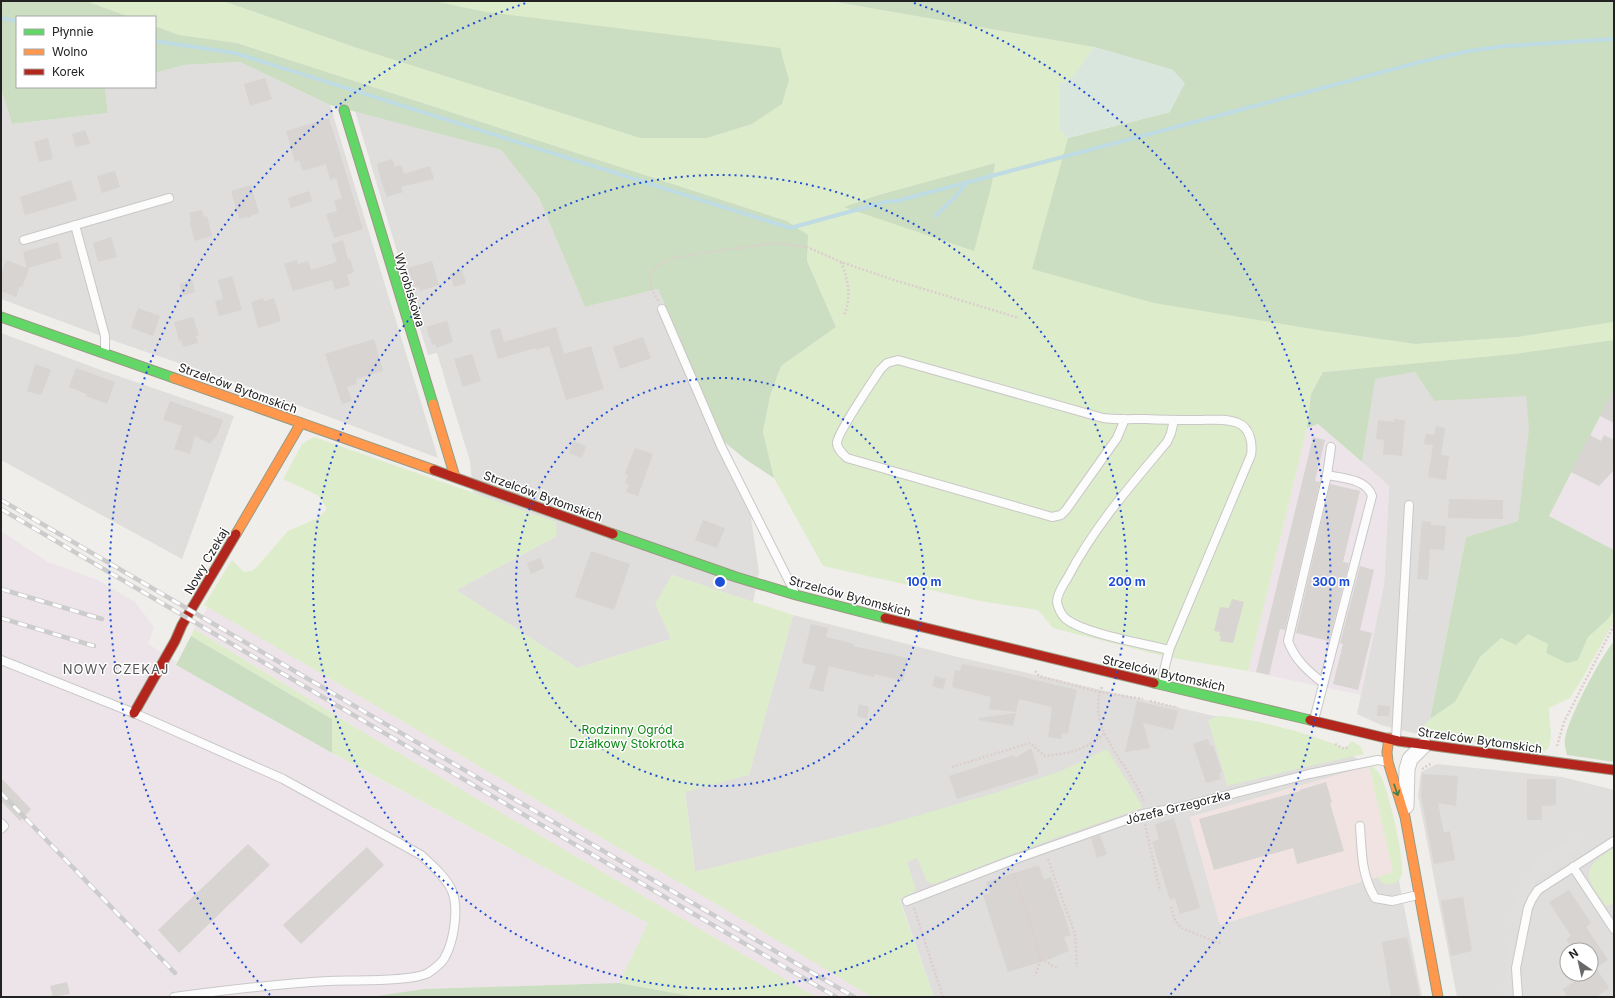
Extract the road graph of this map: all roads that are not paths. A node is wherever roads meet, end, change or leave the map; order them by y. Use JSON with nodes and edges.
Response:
{"nodes":[{"id":1,"x":344,"y":110,"type":"dead end"},
{"id":2,"x":169,"y":198,"type":"dead end"},
{"id":3,"x":74,"y":225,"type":"junction"},
{"id":4,"x":24,"y":240,"type":"dead end"},
{"id":5,"x":662,"y":309,"type":"road end"},
{"id":6,"x":1,"y":317,"type":"edge"},
{"id":7,"x":105,"y":353,"type":"junction"},
{"id":8,"x":1125,"y":419,"type":"junction"},
{"id":9,"x":1174,"y":420,"type":"junction"},
{"id":10,"x":301,"y":423,"type":"junction"},
{"id":11,"x":1331,"y":447,"type":"dead end"},
{"id":12,"x":1327,"y":475,"type":"junction"},
{"id":13,"x":455,"y":477,"type":"junction"},
{"id":14,"x":1409,"y":504,"type":"dead end"},
{"id":15,"x":796,"y":595,"type":"junction"},
{"id":16,"x":1170,"y":650,"type":"junction"},
{"id":17,"x":1,"y":660,"type":"edge"},
{"id":18,"x":1323,"y":683,"type":"junction"},
{"id":19,"x":1164,"y":685,"type":"junction"},
{"id":20,"x":134,"y":713,"type":"junction"},
{"id":21,"x":1314,"y":721,"type":"junction"},
{"id":22,"x":1394,"y":739,"type":"junction"},
{"id":23,"x":1424,"y":745,"type":"junction"},
{"id":24,"x":1388,"y":762,"type":"junction"},
{"id":25,"x":1614,"y":770,"type":"edge"},
{"id":26,"x":1412,"y":772,"type":"junction"},
{"id":27,"x":1405,"y":817,"type":"junction"},
{"id":28,"x":1,"y":823,"type":"edge"},
{"id":29,"x":1360,"y":826,"type":"dead end"},
{"id":30,"x":1,"y":829,"type":"edge"},
{"id":31,"x":1614,"y":841,"type":"edge"},
{"id":32,"x":1573,"y":867,"type":"junction"},
{"id":33,"x":1419,"y":895,"type":"junction"},
{"id":34,"x":909,"y":900,"type":"road end"},
{"id":35,"x":1614,"y":929,"type":"edge"},
{"id":36,"x":174,"y":997,"type":"edge"},
{"id":37,"x":1438,"y":997,"type":"edge"},
{"id":38,"x":1518,"y":997,"type":"edge"}],
"edges":[{"from":1,"to":13,"type":"street","name":"Wyrobiskowa"},
{"from":2,"to":3,"type":"lane"},
{"from":3,"to":4,"type":"lane"},
{"from":3,"to":7,"type":"lane"},
{"from":5,"to":15,"type":"lane"},
{"from":6,"to":7,"type":"street","name":"Strzelców Bytomskich"},
{"from":7,"to":10,"type":"street","name":"Strzelców Bytomskich"},
{"from":8,"to":8,"type":"lane"},
{"from":8,"to":9,"type":"lane"},
{"from":9,"to":16,"type":"lane"},
{"from":9,"to":16,"type":"lane"},
{"from":10,"to":13,"type":"street","name":"Strzelców Bytomskich"},
{"from":10,"to":20,"type":"street","name":"Nowy Czekaj"},
{"from":11,"to":12,"type":"lane"},
{"from":12,"to":18,"type":"lane"},
{"from":12,"to":18,"type":"lane"},
{"from":13,"to":15,"type":"street","name":"Strzelców Bytomskich"},
{"from":14,"to":22,"type":"lane"},
{"from":15,"to":19,"type":"street","name":"Strzelców Bytomskich"},
{"from":16,"to":19,"type":"lane"},
{"from":17,"to":20,"type":"lane"},
{"from":18,"to":21,"type":"lane"},
{"from":19,"to":21,"type":"street","name":"Strzelców Bytomskich"},
{"from":20,"to":36,"type":"lane"},
{"from":21,"to":22,"type":"street","name":"Strzelców Bytomskich"},
{"from":22,"to":23,"type":"street","name":"Strzelców Bytomskich"},
{"from":22,"to":24,"type":"street"},
{"from":22,"to":26,"type":"street"},
{"from":23,"to":25,"type":"street","name":"Strzelców Bytomskich"},
{"from":23,"to":26,"type":"street"},
{"from":24,"to":27,"type":"street","one_way":true},
{"from":24,"to":34,"type":"lane","name":"Józefa Grzegorzka"},
{"from":26,"to":27,"type":"street"},
{"from":27,"to":33,"type":"street"},
{"from":28,"to":30,"type":"lane"},
{"from":29,"to":33,"type":"lane"},
{"from":31,"to":32,"type":"lane"},
{"from":32,"to":35,"type":"lane"},
{"from":32,"to":38,"type":"lane"},
{"from":33,"to":37,"type":"street"}]}
